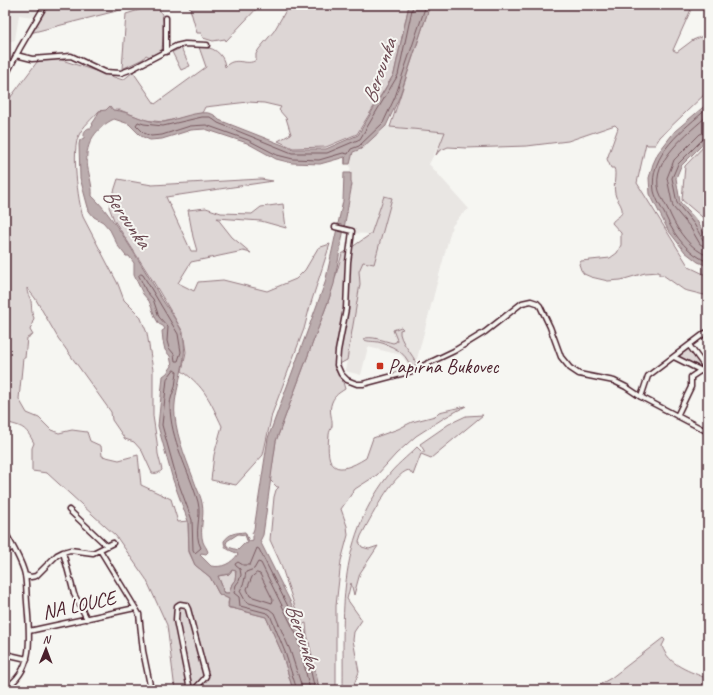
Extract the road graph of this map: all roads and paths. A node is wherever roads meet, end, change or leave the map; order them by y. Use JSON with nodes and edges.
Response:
{"nodes":[{"id":1,"x":44,"y":7,"type":"dead end"},
{"id":2,"x":166,"y":18,"type":"dead end"},
{"id":3,"x":207,"y":45,"type":"dead end"},
{"id":4,"x":166,"y":52,"type":"junction"},
{"id":5,"x":16,"y":55,"type":"junction"},
{"id":6,"x":5,"y":77,"type":"edge"},
{"id":7,"x":335,"y":227,"type":"dead end"},
{"id":8,"x":705,"y":333,"type":"dead end"},
{"id":9,"x":689,"y":345,"type":"junction"},
{"id":10,"x":674,"y":357,"type":"junction"},
{"id":11,"x":700,"y":371,"type":"junction"},
{"id":12,"x":708,"y":372,"type":"edge"},
{"id":13,"x":641,"y":397,"type":"junction"},
{"id":14,"x":677,"y":416,"type":"junction"},
{"id":15,"x":708,"y":432,"type":"edge"},
{"id":16,"x":69,"y":510,"type":"dead end"},
{"id":17,"x":5,"y":532,"type":"edge"},
{"id":18,"x":113,"y":543,"type":"dead end"},
{"id":19,"x":107,"y":546,"type":"junction"},
{"id":20,"x":13,"y":547,"type":"junction"},
{"id":21,"x":100,"y":550,"type":"junction"},
{"id":22,"x":5,"y":552,"type":"edge"},
{"id":23,"x":63,"y":552,"type":"junction"},
{"id":24,"x":25,"y":575,"type":"junction"},
{"id":25,"x":136,"y":608,"type":"junction"},
{"id":26,"x":87,"y":619,"type":"junction"},
{"id":27,"x":29,"y":631,"type":"junction"},
{"id":28,"x":5,"y":654,"type":"edge"},
{"id":29,"x":27,"y":659,"type":"junction"},
{"id":30,"x":5,"y":688,"type":"edge"},
{"id":31,"x":150,"y":690,"type":"edge"},
{"id":32,"x":190,"y":690,"type":"edge"},
{"id":33,"x":194,"y":690,"type":"edge"}],
"edges":[{"from":1,"to":5,"type":"street"},
{"from":2,"to":4,"type":"street"},
{"from":3,"to":4,"type":"street"},
{"from":4,"to":5,"type":"street"},
{"from":5,"to":6,"type":"street"},
{"from":7,"to":13,"type":"street"},
{"from":8,"to":9,"type":"street"},
{"from":9,"to":10,"type":"street"},
{"from":9,"to":12,"type":"street"},
{"from":10,"to":11,"type":"street"},
{"from":10,"to":13,"type":"street"},
{"from":11,"to":12,"type":"street"},
{"from":11,"to":14,"type":"street"},
{"from":13,"to":14,"type":"street"},
{"from":14,"to":15,"type":"street"},
{"from":16,"to":19,"type":"street"},
{"from":17,"to":20,"type":"street"},
{"from":18,"to":19,"type":"street"},
{"from":19,"to":21,"type":"street"},
{"from":20,"to":22,"type":"street"},
{"from":20,"to":24,"type":"street"},
{"from":21,"to":23,"type":"street"},
{"from":21,"to":25,"type":"street"},
{"from":23,"to":24,"type":"street"},
{"from":23,"to":26,"type":"street"},
{"from":24,"to":27,"type":"street"},
{"from":25,"to":26,"type":"street","name":"NA LOUCE"},
{"from":25,"to":31,"type":"street"},
{"from":26,"to":27,"type":"street","name":"NA LOUCE"},
{"from":27,"to":29,"type":"street"},
{"from":28,"to":29,"type":"street"},
{"from":29,"to":30,"type":"street"},
{"from":32,"to":33,"type":"street"}]}
